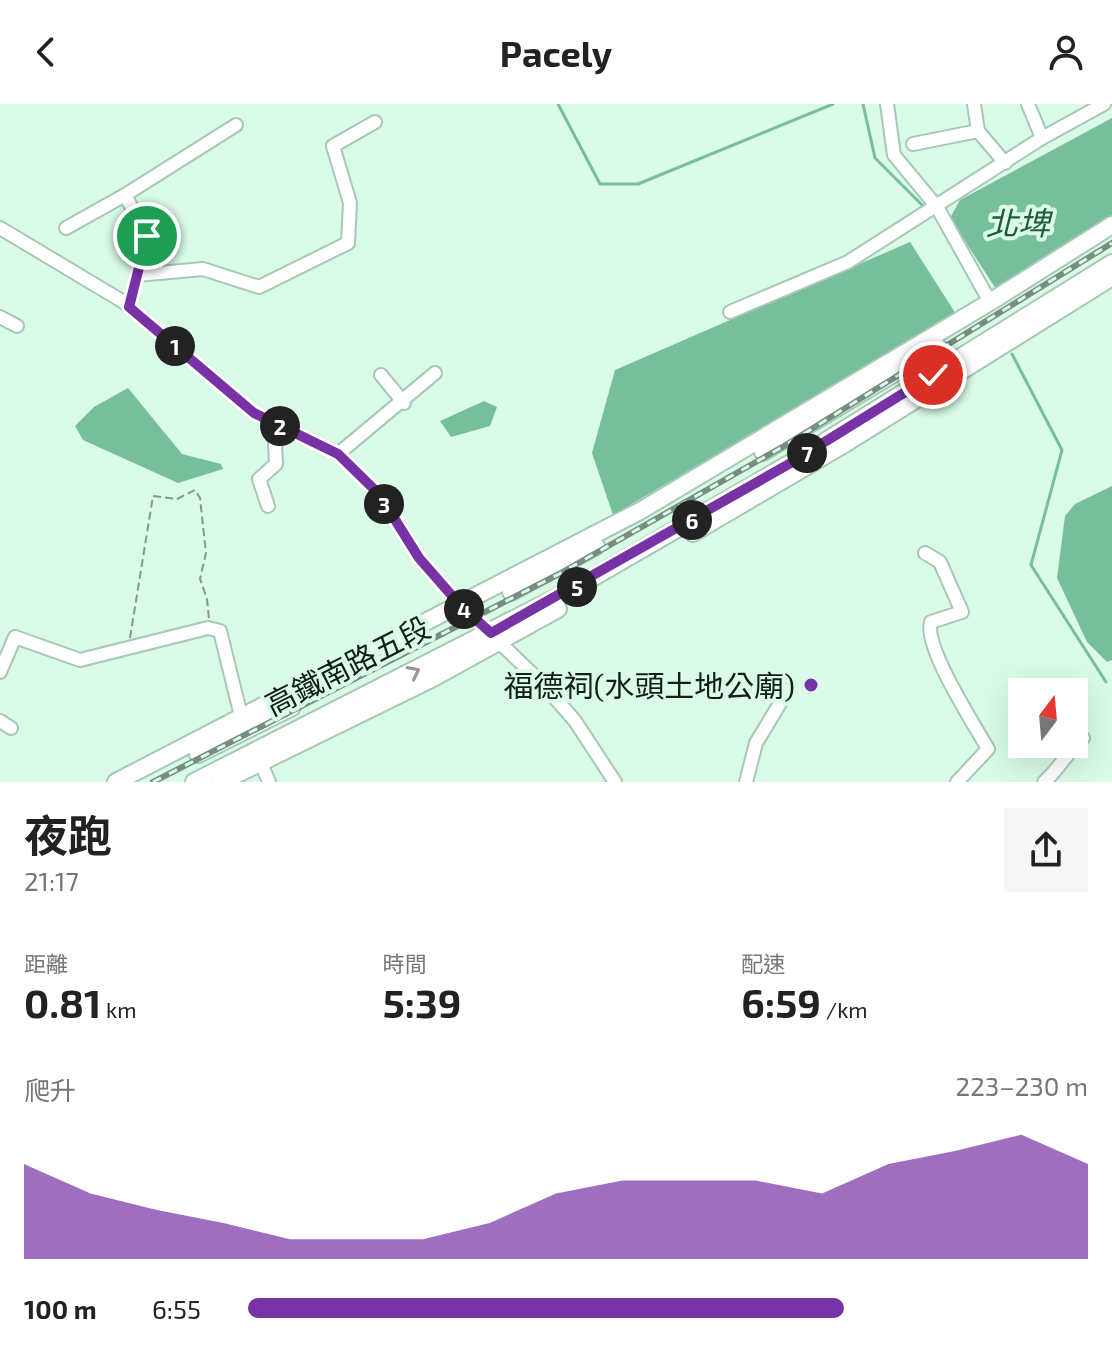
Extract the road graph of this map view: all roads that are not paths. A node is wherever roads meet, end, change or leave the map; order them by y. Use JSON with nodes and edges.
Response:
{"nodes":[{"id":1,"x":887,"y":104,"type":"edge"},
{"id":2,"x":974,"y":104,"type":"edge"},
{"id":3,"x":1028,"y":104,"type":"edge"},
{"id":4,"x":1104,"y":104,"type":"edge"},
{"id":5,"x":375,"y":122,"type":"dead end"},
{"id":6,"x":236,"y":125,"type":"dead end"},
{"id":7,"x":978,"y":131,"type":"junction"},
{"id":8,"x":1042,"y":138,"type":"junction"},
{"id":9,"x":913,"y":144,"type":"dead end"},
{"id":10,"x":1005,"y":163,"type":"junction"},
{"id":11,"x":125,"y":195,"type":"junction"},
{"id":12,"x":932,"y":210,"type":"junction"},
{"id":13,"x":1112,"y":225,"type":"edge"},
{"id":14,"x":66,"y":228,"type":"dead end"},
{"id":15,"x":2,"y":233,"type":"edge"},
{"id":16,"x":1112,"y":237,"type":"edge"},
{"id":17,"x":1112,"y":263,"type":"edge"},
{"id":18,"x":137,"y":275,"type":"junction"},
{"id":19,"x":1112,"y":277,"type":"edge"},
{"id":20,"x":990,"y":302,"type":"junction"},
{"id":21,"x":129,"y":307,"type":"junction"},
{"id":22,"x":730,"y":312,"type":"dead end"},
{"id":23,"x":0,"y":317,"type":"edge"},
{"id":24,"x":17,"y":326,"type":"dead end"},
{"id":25,"x":910,"y":351,"type":"junction"},
{"id":26,"x":435,"y":373,"type":"dead end"},
{"id":27,"x":381,"y":375,"type":"dead end"},
{"id":28,"x":873,"y":387,"type":"junction"},
{"id":29,"x":404,"y":403,"type":"junction"},
{"id":30,"x":274,"y":423,"type":"junction"},
{"id":31,"x":846,"y":443,"type":"junction"},
{"id":32,"x":338,"y":454,"type":"junction"},
{"id":33,"x":789,"y":464,"type":"junction"},
{"id":34,"x":268,"y":506,"type":"dead end"},
{"id":35,"x":925,"y":553,"type":"dead end"},
{"id":36,"x":464,"y":610,"type":"junction"},
{"id":37,"x":495,"y":638,"type":"junction"},
{"id":38,"x":0,"y":672,"type":"edge"},
{"id":39,"x":326,"y":688,"type":"junction"},
{"id":40,"x":788,"y":690,"type":"dead end"},
{"id":41,"x":276,"y":702,"type":"junction"},
{"id":42,"x":242,"y":720,"type":"junction"},
{"id":43,"x":1064,"y":758,"type":"edge"},
{"id":44,"x":261,"y":763,"type":"junction"},
{"id":45,"x":135,"y":779,"type":"edge"},
{"id":46,"x":116,"y":782,"type":"edge"},
{"id":47,"x":194,"y":782,"type":"edge"},
{"id":48,"x":221,"y":782,"type":"edge"},
{"id":49,"x":269,"y":782,"type":"edge"},
{"id":50,"x":615,"y":782,"type":"edge"},
{"id":51,"x":746,"y":782,"type":"edge"},
{"id":52,"x":957,"y":782,"type":"edge"},
{"id":53,"x":1044,"y":782,"type":"edge"}],
"edges":[{"from":1,"to":12,"type":"street"},
{"from":2,"to":7,"type":"street"},
{"from":3,"to":8,"type":"street"},
{"from":4,"to":8,"type":"street"},
{"from":5,"to":18,"type":"street"},
{"from":6,"to":11,"type":"street"},
{"from":7,"to":9,"type":"street"},
{"from":7,"to":10,"type":"street"},
{"from":8,"to":10,"type":"street"},
{"from":10,"to":12,"type":"street"},
{"from":11,"to":14,"type":"street"},
{"from":11,"to":18,"type":"street"},
{"from":12,"to":20,"type":"street"},
{"from":12,"to":22,"type":"street"},
{"from":13,"to":20,"type":"main road","name":"高鐵南路五段"},
{"from":15,"to":21,"type":"street"},
{"from":16,"to":28,"type":"main road","name":"高鐵南路五段"},
{"from":17,"to":33,"type":"main road","name":"高鐵南路五段"},
{"from":18,"to":21,"type":"street"},
{"from":19,"to":31,"type":"main road","name":"高鐵南路五段"},
{"from":20,"to":25,"type":"main road","name":"高鐵南路五段"},
{"from":21,"to":30,"type":"street"},
{"from":23,"to":24,"type":"street"},
{"from":25,"to":28,"type":"main road"},
{"from":25,"to":36,"type":"main road","name":"高鐵南路五段"},
{"from":26,"to":29,"type":"street"},
{"from":27,"to":29,"type":"street"},
{"from":28,"to":36,"type":"main road","name":"高鐵南路五段"},
{"from":29,"to":32,"type":"street"},
{"from":30,"to":32,"type":"street"},
{"from":30,"to":34,"type":"street"},
{"from":31,"to":33,"type":"main road"},
{"from":31,"to":37,"type":"main road","name":"高鐵南路五段"},
{"from":32,"to":36,"type":"street"},
{"from":33,"to":37,"type":"main road","name":"高鐵南路五段"},
{"from":35,"to":52,"type":"street"},
{"from":36,"to":37,"type":"street"},
{"from":36,"to":39,"type":"main road","name":"高鐵南路五段"},
{"from":36,"to":41,"type":"main road","name":"高鐵南路五段"},
{"from":37,"to":44,"type":"main road","name":"高鐵南路五段"},
{"from":47,"to":37,"type":"main road","name":"高鐵南路五段","one_way":true},
{"from":37,"to":50,"type":"street"},
{"from":38,"to":42,"type":"street"},
{"from":39,"to":41,"type":"main road"},
{"from":39,"to":45,"type":"main road","name":"高鐵南路五段"},
{"from":40,"to":51,"type":"street"},
{"from":41,"to":42,"type":"main road","name":"高鐵南路五段"},
{"from":42,"to":45,"type":"main road","name":"高鐵南路五段"},
{"from":43,"to":53,"type":"street"},
{"from":44,"to":48,"type":"main road","name":"高鐵南路五段"},
{"from":44,"to":49,"type":"street"},
{"from":45,"to":46,"type":"main road","name":"高鐵南路五段"}]}
